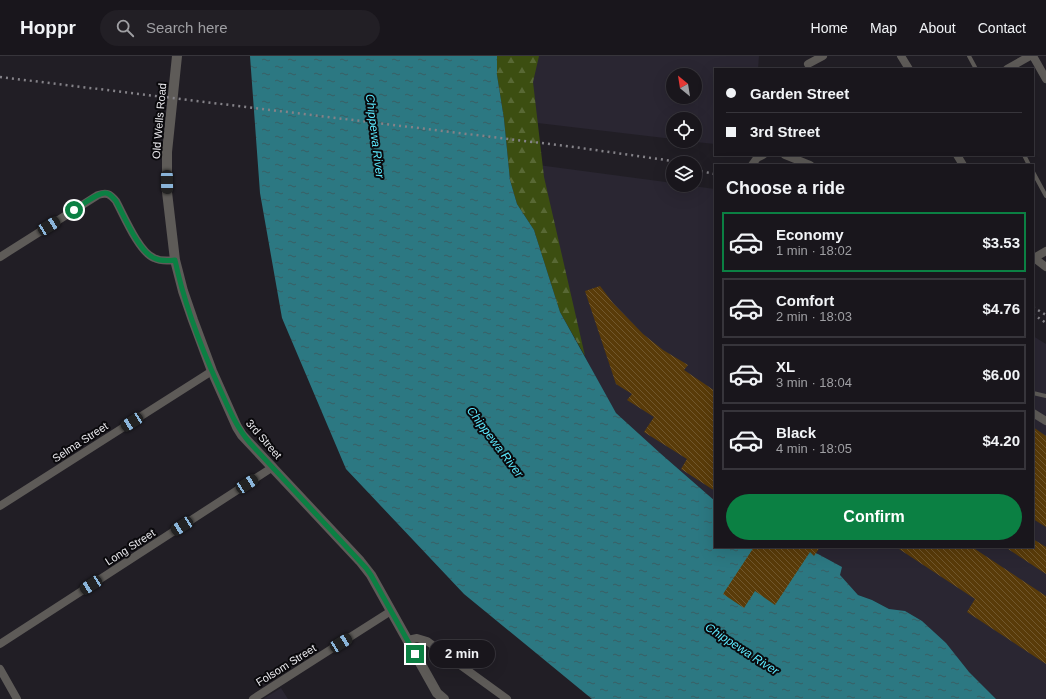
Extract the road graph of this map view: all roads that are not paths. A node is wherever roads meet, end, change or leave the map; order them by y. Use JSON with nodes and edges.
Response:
{"nodes":[{"id":1,"x":178,"y":56,"type":"edge"},
{"id":2,"x":823,"y":56,"type":"edge"},
{"id":3,"x":901,"y":56,"type":"edge"},
{"id":4,"x":969,"y":56,"type":"edge"},
{"id":5,"x":1032,"y":56,"type":"edge"},
{"id":6,"x":808,"y":64,"type":"dead end"},
{"id":7,"x":908,"y":68,"type":"edge"},
{"id":8,"x":975,"y":68,"type":"edge"},
{"id":9,"x":1009,"y":68,"type":"edge"},
{"id":10,"x":1046,"y":79,"type":"edge"},
{"id":11,"x":761,"y":156,"type":"edge"},
{"id":12,"x":788,"y":156,"type":"edge"},
{"id":13,"x":753,"y":164,"type":"edge"},
{"id":14,"x":808,"y":164,"type":"edge"},
{"id":15,"x":1034,"y":174,"type":"edge"},
{"id":16,"x":1046,"y":196,"type":"edge"},
{"id":17,"x":1046,"y":251,"type":"edge"},
{"id":18,"x":0,"y":257,"type":"edge"},
{"id":19,"x":1034,"y":258,"type":"edge"},
{"id":20,"x":175,"y":260,"type":"junction"},
{"id":21,"x":1046,"y":267,"type":"edge"},
{"id":22,"x":212,"y":371,"type":"junction"},
{"id":23,"x":1034,"y":393,"type":"edge"},
{"id":24,"x":1046,"y":396,"type":"edge"},
{"id":25,"x":1034,"y":414,"type":"edge"},
{"id":26,"x":1046,"y":422,"type":"edge"},
{"id":27,"x":273,"y":467,"type":"junction"},
{"id":28,"x":0,"y":506,"type":"edge"},
{"id":29,"x":391,"y":611,"type":"junction"},
{"id":30,"x":408,"y":640,"type":"junction"},
{"id":31,"x":0,"y":644,"type":"edge"},
{"id":32,"x":0,"y":669,"type":"edge"},
{"id":33,"x":439,"y":697,"type":"edge"},
{"id":34,"x":17,"y":699,"type":"edge"},
{"id":35,"x":253,"y":699,"type":"edge"},
{"id":36,"x":507,"y":699,"type":"edge"}],
"edges":[{"from":1,"to":20,"type":"street","name":"Old Wells Road"},
{"from":2,"to":6,"type":"street"},
{"from":3,"to":7,"type":"street"},
{"from":4,"to":8,"type":"lane"},
{"from":5,"to":9,"type":"street"},
{"from":5,"to":10,"type":"street"},
{"from":11,"to":13,"type":"street"},
{"from":12,"to":14,"type":"street"},
{"from":15,"to":16,"type":"lane"},
{"from":17,"to":19,"type":"street"},
{"from":18,"to":20,"type":"street"},
{"from":19,"to":21,"type":"street"},
{"from":20,"to":22,"type":"street","name":"3rd Street"},
{"from":22,"to":27,"type":"street","name":"3rd Street"},
{"from":22,"to":28,"type":"street","name":"Selma Street"},
{"from":23,"to":24,"type":"lane"},
{"from":25,"to":26,"type":"street"},
{"from":27,"to":29,"type":"street","name":"3rd Street"},
{"from":27,"to":31,"type":"street","name":"Long Street"},
{"from":29,"to":30,"type":"street","name":"3rd Street"},
{"from":29,"to":35,"type":"street","name":"Folsom Street"},
{"from":30,"to":33,"type":"street","name":"3rd Street"},
{"from":30,"to":36,"type":"street"},
{"from":32,"to":34,"type":"street"}]}
